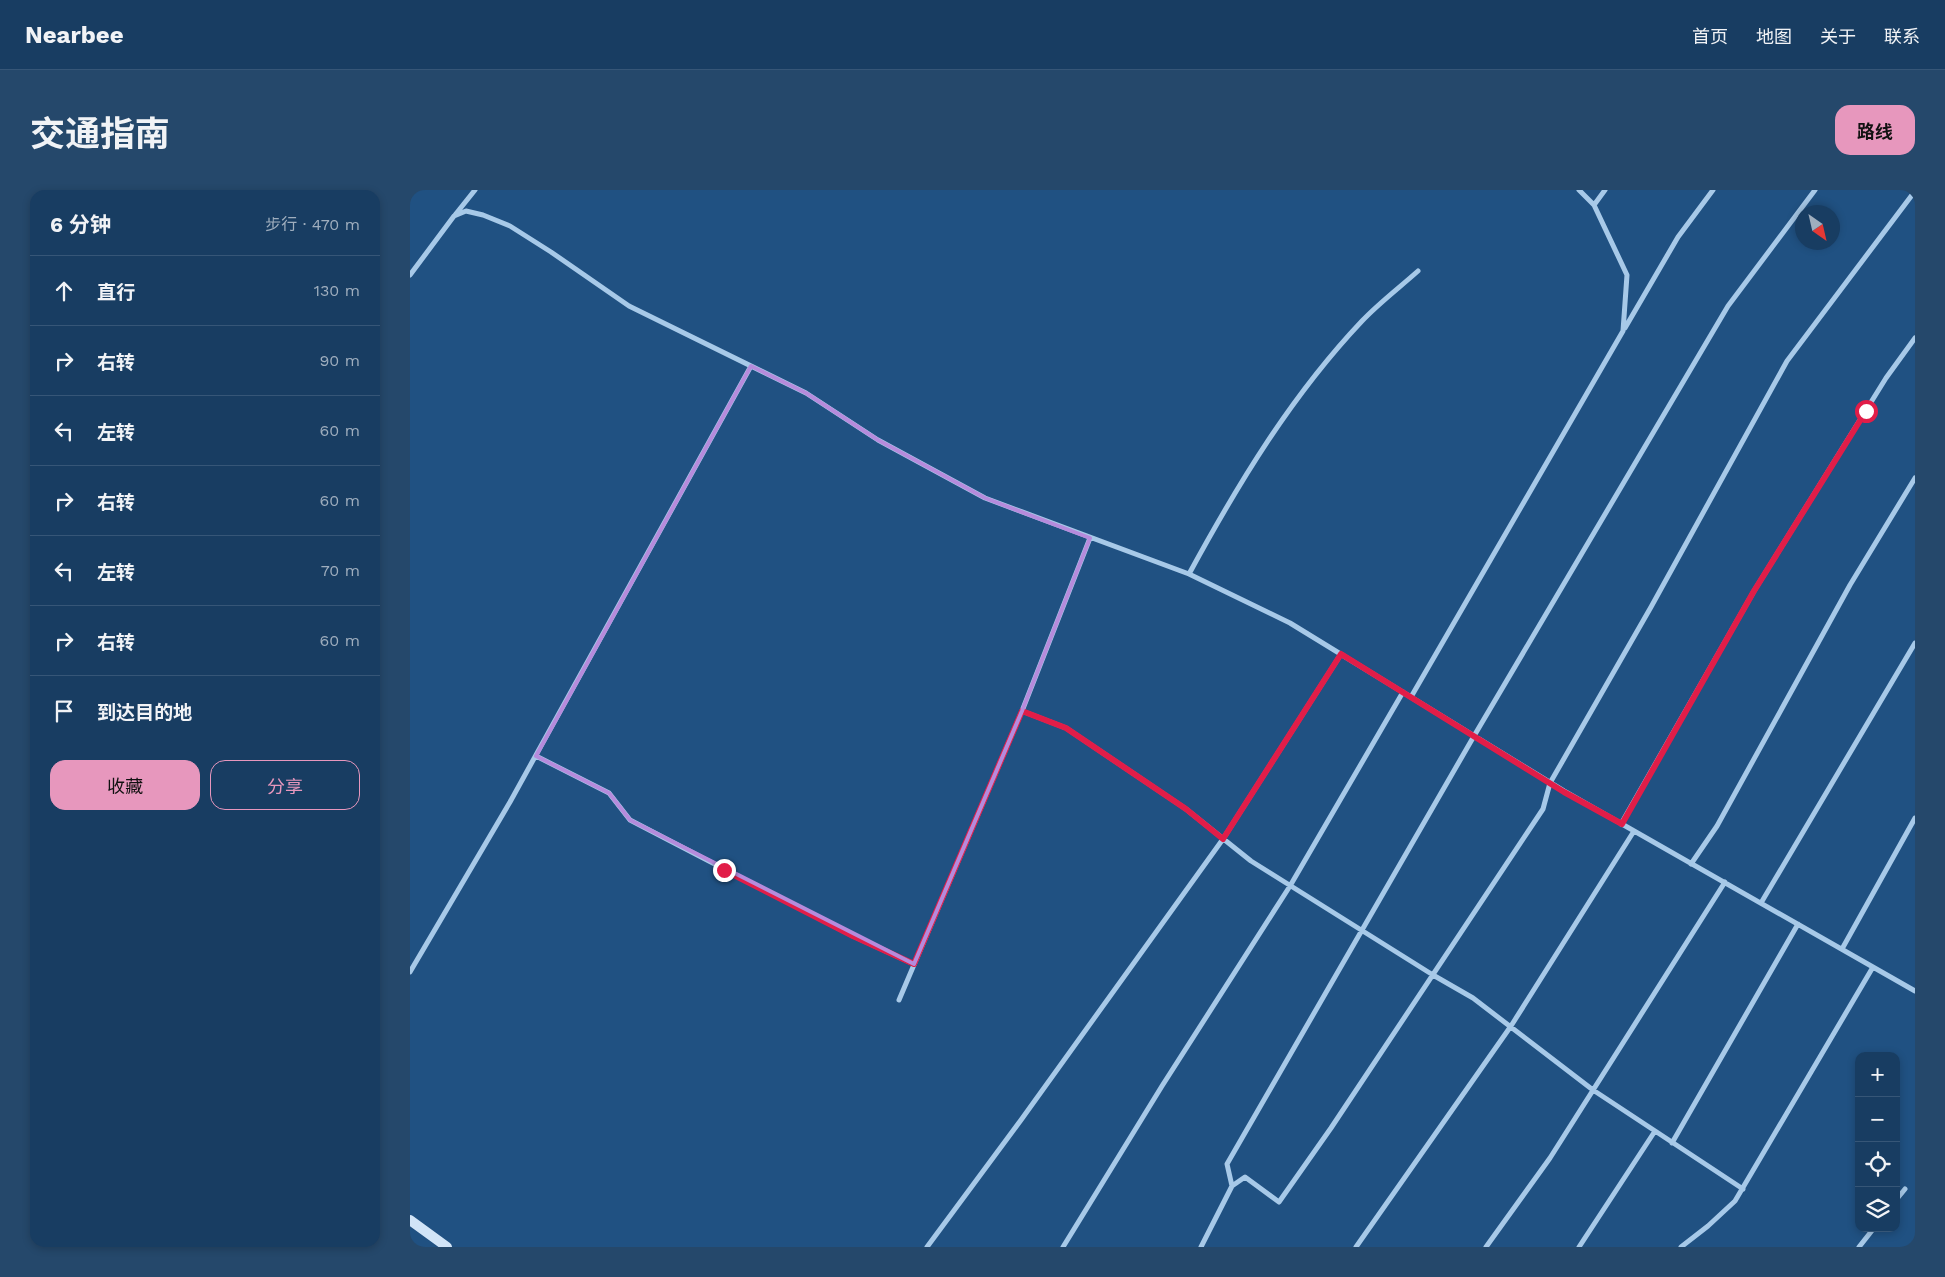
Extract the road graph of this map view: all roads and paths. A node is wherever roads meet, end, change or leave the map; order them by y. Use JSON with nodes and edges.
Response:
{"nodes":[{"id":1,"x":474,"y":190,"type":"edge"},
{"id":2,"x":1579,"y":190,"type":"edge"},
{"id":3,"x":1605,"y":190,"type":"edge"},
{"id":4,"x":1713,"y":190,"type":"edge"},
{"id":5,"x":1815,"y":190,"type":"edge"},
{"id":6,"x":1915,"y":191,"type":"edge"},
{"id":7,"x":1594,"y":205,"type":"junction"},
{"id":8,"x":454,"y":216,"type":"junction"},
{"id":9,"x":1418,"y":271,"type":"dead end"},
{"id":10,"x":410,"y":275,"type":"edge"},
{"id":11,"x":1623,"y":331,"type":"junction"},
{"id":12,"x":1915,"y":338,"type":"edge"},
{"id":13,"x":751,"y":366,"type":"junction"},
{"id":14,"x":1915,"y":478,"type":"edge"},
{"id":15,"x":1090,"y":538,"type":"junction"},
{"id":16,"x":1189,"y":574,"type":"junction"},
{"id":17,"x":1915,"y":642,"type":"edge"},
{"id":18,"x":1341,"y":654,"type":"junction"},
{"id":19,"x":1403,"y":692,"type":"junction"},
{"id":20,"x":1411,"y":697,"type":"junction"},
{"id":21,"x":1022,"y":711,"type":"junction"},
{"id":22,"x":1474,"y":736,"type":"junction"},
{"id":23,"x":536,"y":756,"type":"junction"},
{"id":24,"x":1550,"y":783,"type":"junction"},
{"id":25,"x":1915,"y":818,"type":"edge"},
{"id":26,"x":1622,"y":824,"type":"junction"},
{"id":27,"x":1634,"y":831,"type":"junction"},
{"id":28,"x":1223,"y":839,"type":"junction"},
{"id":29,"x":1691,"y":864,"type":"junction"},
{"id":30,"x":1725,"y":882,"type":"junction"},
{"id":31,"x":1290,"y":886,"type":"junction"},
{"id":32,"x":1761,"y":903,"type":"junction"},
{"id":33,"x":1798,"y":924,"type":"junction"},
{"id":34,"x":1361,"y":930,"type":"junction"},
{"id":35,"x":1842,"y":949,"type":"junction"},
{"id":36,"x":914,"y":964,"type":"junction"},
{"id":37,"x":1873,"y":967,"type":"junction"},
{"id":38,"x":410,"y":972,"type":"edge"},
{"id":39,"x":1433,"y":975,"type":"junction"},
{"id":40,"x":1915,"y":991,"type":"edge"},
{"id":41,"x":899,"y":1000,"type":"dead end"},
{"id":42,"x":1511,"y":1026,"type":"junction"},
{"id":43,"x":1593,"y":1090,"type":"junction"},
{"id":44,"x":1655,"y":1131,"type":"junction"},
{"id":45,"x":1672,"y":1143,"type":"junction"},
{"id":46,"x":1232,"y":1186,"type":"junction"},
{"id":47,"x":1743,"y":1189,"type":"junction"},
{"id":48,"x":1904,"y":1189,"type":"dead end"},
{"id":49,"x":1900,"y":1194,"type":"edge"},
{"id":50,"x":410,"y":1220,"type":"edge"},
{"id":51,"x":1871,"y":1232,"type":"edge"},
{"id":52,"x":446,"y":1247,"type":"edge"},
{"id":53,"x":927,"y":1247,"type":"edge"},
{"id":54,"x":1063,"y":1247,"type":"edge"},
{"id":55,"x":1201,"y":1247,"type":"edge"},
{"id":56,"x":1356,"y":1247,"type":"edge"},
{"id":57,"x":1486,"y":1247,"type":"edge"},
{"id":58,"x":1579,"y":1247,"type":"edge"},
{"id":59,"x":1681,"y":1247,"type":"edge"},
{"id":60,"x":1859,"y":1247,"type":"edge"}],
"edges":[{"from":1,"to":8,"type":"street"},
{"from":2,"to":7,"type":"street"},
{"from":3,"to":7,"type":"street"},
{"from":4,"to":11,"type":"street"},
{"from":5,"to":22,"type":"street"},
{"from":6,"to":24,"type":"street"},
{"from":7,"to":11,"type":"street"},
{"from":8,"to":10,"type":"street"},
{"from":8,"to":13,"type":"street"},
{"from":9,"to":16,"type":"street"},
{"from":11,"to":20,"type":"street"},
{"from":12,"to":26,"type":"street"},
{"from":13,"to":15,"type":"street"},
{"from":13,"to":23,"type":"street"},
{"from":14,"to":29,"type":"street"},
{"from":15,"to":16,"type":"street"},
{"from":15,"to":21,"type":"street"},
{"from":16,"to":18,"type":"street"},
{"from":17,"to":32,"type":"street"},
{"from":18,"to":19,"type":"street"},
{"from":18,"to":28,"type":"street"},
{"from":19,"to":20,"type":"street"},
{"from":19,"to":31,"type":"street"},
{"from":20,"to":22,"type":"street"},
{"from":21,"to":28,"type":"street"},
{"from":21,"to":36,"type":"street"},
{"from":22,"to":24,"type":"street"},
{"from":22,"to":34,"type":"street"},
{"from":23,"to":36,"type":"street"},
{"from":23,"to":38,"type":"street"},
{"from":24,"to":26,"type":"street"},
{"from":24,"to":39,"type":"street"},
{"from":25,"to":35,"type":"street"},
{"from":26,"to":27,"type":"street"},
{"from":27,"to":29,"type":"street"},
{"from":27,"to":42,"type":"street"},
{"from":28,"to":31,"type":"street"},
{"from":28,"to":53,"type":"street"},
{"from":29,"to":30,"type":"street"},
{"from":30,"to":32,"type":"street"},
{"from":30,"to":43,"type":"street"},
{"from":31,"to":34,"type":"street"},
{"from":31,"to":54,"type":"street"},
{"from":32,"to":33,"type":"street"},
{"from":33,"to":35,"type":"street"},
{"from":33,"to":45,"type":"street"},
{"from":34,"to":39,"type":"street"},
{"from":34,"to":46,"type":"street"},
{"from":35,"to":37,"type":"street"},
{"from":36,"to":41,"type":"street"},
{"from":37,"to":40,"type":"street"},
{"from":37,"to":47,"type":"street"},
{"from":39,"to":42,"type":"street"},
{"from":39,"to":46,"type":"street"},
{"from":42,"to":43,"type":"street"},
{"from":42,"to":56,"type":"street"},
{"from":43,"to":44,"type":"street"},
{"from":43,"to":57,"type":"street"},
{"from":44,"to":45,"type":"street"},
{"from":44,"to":58,"type":"street"},
{"from":45,"to":47,"type":"street"},
{"from":46,"to":55,"type":"street"},
{"from":47,"to":59,"type":"street"},
{"from":48,"to":49,"type":"street"},
{"from":50,"to":52,"type":"street"},
{"from":51,"to":60,"type":"street"}]}
